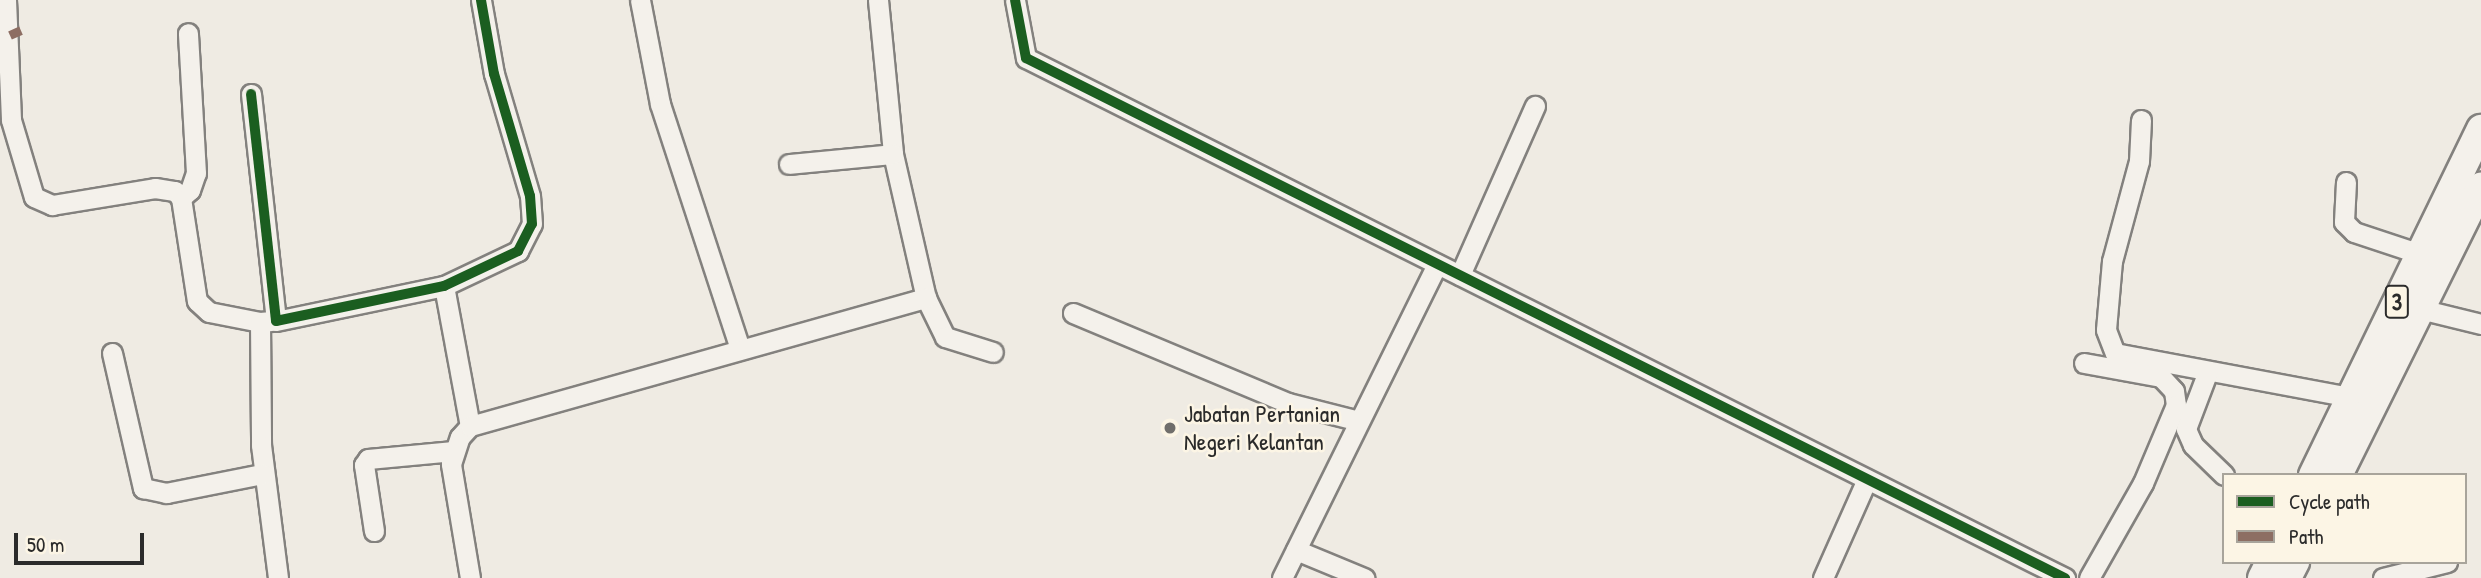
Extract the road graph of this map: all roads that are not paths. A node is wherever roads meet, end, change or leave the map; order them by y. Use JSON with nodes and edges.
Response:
{"nodes":[{"id":1,"x":6,"y":0,"type":"edge"},
{"id":2,"x":19,"y":0,"type":"edge"},
{"id":3,"x":481,"y":0,"type":"edge"},
{"id":4,"x":640,"y":0,"type":"edge"},
{"id":5,"x":877,"y":0,"type":"edge"},
{"id":6,"x":1015,"y":0,"type":"edge"},
{"id":7,"x":21,"y":30,"type":"dead end"},
{"id":8,"x":188,"y":33,"type":"dead end"},
{"id":9,"x":251,"y":94,"type":"dead end"},
{"id":10,"x":1535,"y":106,"type":"dead end"},
{"id":11,"x":2141,"y":120,"type":"dead end"},
{"id":12,"x":2481,"y":129,"type":"edge"},
{"id":13,"x":894,"y":154,"type":"junction"},
{"id":14,"x":789,"y":164,"type":"dead end"},
{"id":15,"x":2346,"y":182,"type":"dead end"},
{"id":16,"x":2481,"y":187,"type":"edge"},
{"id":17,"x":181,"y":198,"type":"junction"},
{"id":18,"x":2420,"y":254,"type":"junction"},
{"id":19,"x":1437,"y":264,"type":"junction"},
{"id":20,"x":1460,"y":275,"type":"junction"},
{"id":21,"x":444,"y":286,"type":"junction"},
{"id":22,"x":926,"y":298,"type":"junction"},
{"id":23,"x":2420,"y":309,"type":"junction"},
{"id":24,"x":1073,"y":313,"type":"dead end"},
{"id":25,"x":268,"y":321,"type":"junction"},
{"id":26,"x":2481,"y":324,"type":"edge"},
{"id":27,"x":740,"y":349,"type":"junction"},
{"id":28,"x":993,"y":352,"type":"dead end"},
{"id":29,"x":112,"y":353,"type":"dead end"},
{"id":30,"x":2084,"y":363,"type":"dead end"},
{"id":31,"x":2208,"y":371,"type":"junction"},
{"id":32,"x":2350,"y":397,"type":"junction"},
{"id":33,"x":1359,"y":421,"type":"junction"},
{"id":34,"x":470,"y":426,"type":"junction"},
{"id":35,"x":454,"y":451,"type":"junction"},
{"id":36,"x":2222,"y":473,"type":"edge"},
{"id":37,"x":2314,"y":473,"type":"edge"},
{"id":38,"x":2339,"y":473,"type":"edge"},
{"id":39,"x":262,"y":474,"type":"junction"},
{"id":40,"x":1867,"y":479,"type":"junction"},
{"id":41,"x":374,"y":531,"type":"dead end"},
{"id":42,"x":1296,"y":550,"type":"junction"},
{"id":43,"x":2439,"y":564,"type":"edge"},
{"id":44,"x":278,"y":578,"type":"edge"},
{"id":45,"x":470,"y":578,"type":"edge"},
{"id":46,"x":1282,"y":578,"type":"edge"},
{"id":47,"x":1364,"y":578,"type":"edge"},
{"id":48,"x":1823,"y":578,"type":"edge"},
{"id":49,"x":2065,"y":578,"type":"edge"},
{"id":50,"x":2090,"y":578,"type":"edge"},
{"id":51,"x":2382,"y":578,"type":"edge"}],
"edges":[{"from":1,"to":17,"type":"street"},
{"from":2,"to":7,"type":"street"},
{"from":3,"to":21,"type":"street"},
{"from":4,"to":27,"type":"street"},
{"from":5,"to":13,"type":"street"},
{"from":6,"to":19,"type":"street"},
{"from":8,"to":17,"type":"street"},
{"from":9,"to":25,"type":"street"},
{"from":10,"to":20,"type":"street"},
{"from":11,"to":31,"type":"street"},
{"from":12,"to":18,"type":"highway","number":"3"},
{"from":13,"to":14,"type":"street"},
{"from":13,"to":22,"type":"street"},
{"from":15,"to":18,"type":"street"},
{"from":16,"to":23,"type":"highway","number":"3"},
{"from":17,"to":25,"type":"street"},
{"from":18,"to":32,"type":"highway","number":"3"},
{"from":19,"to":20,"type":"street"},
{"from":19,"to":33,"type":"street"},
{"from":20,"to":40,"type":"street"},
{"from":21,"to":25,"type":"street"},
{"from":21,"to":34,"type":"street"},
{"from":22,"to":27,"type":"street"},
{"from":22,"to":28,"type":"street"},
{"from":23,"to":26,"type":"street"},
{"from":23,"to":38,"type":"highway","number":"3"},
{"from":24,"to":33,"type":"street"},
{"from":25,"to":39,"type":"street"},
{"from":27,"to":34,"type":"street"},
{"from":29,"to":39,"type":"street"},
{"from":30,"to":50,"type":"street"},
{"from":31,"to":32,"type":"street"},
{"from":31,"to":36,"type":"street"},
{"from":32,"to":37,"type":"highway","number":"3"},
{"from":33,"to":42,"type":"street"},
{"from":34,"to":35,"type":"street"},
{"from":35,"to":41,"type":"street"},
{"from":35,"to":45,"type":"street"},
{"from":39,"to":44,"type":"street"},
{"from":40,"to":48,"type":"street"},
{"from":40,"to":49,"type":"street"},
{"from":42,"to":46,"type":"street"},
{"from":42,"to":47,"type":"street"},
{"from":43,"to":51,"type":"street"}]}
